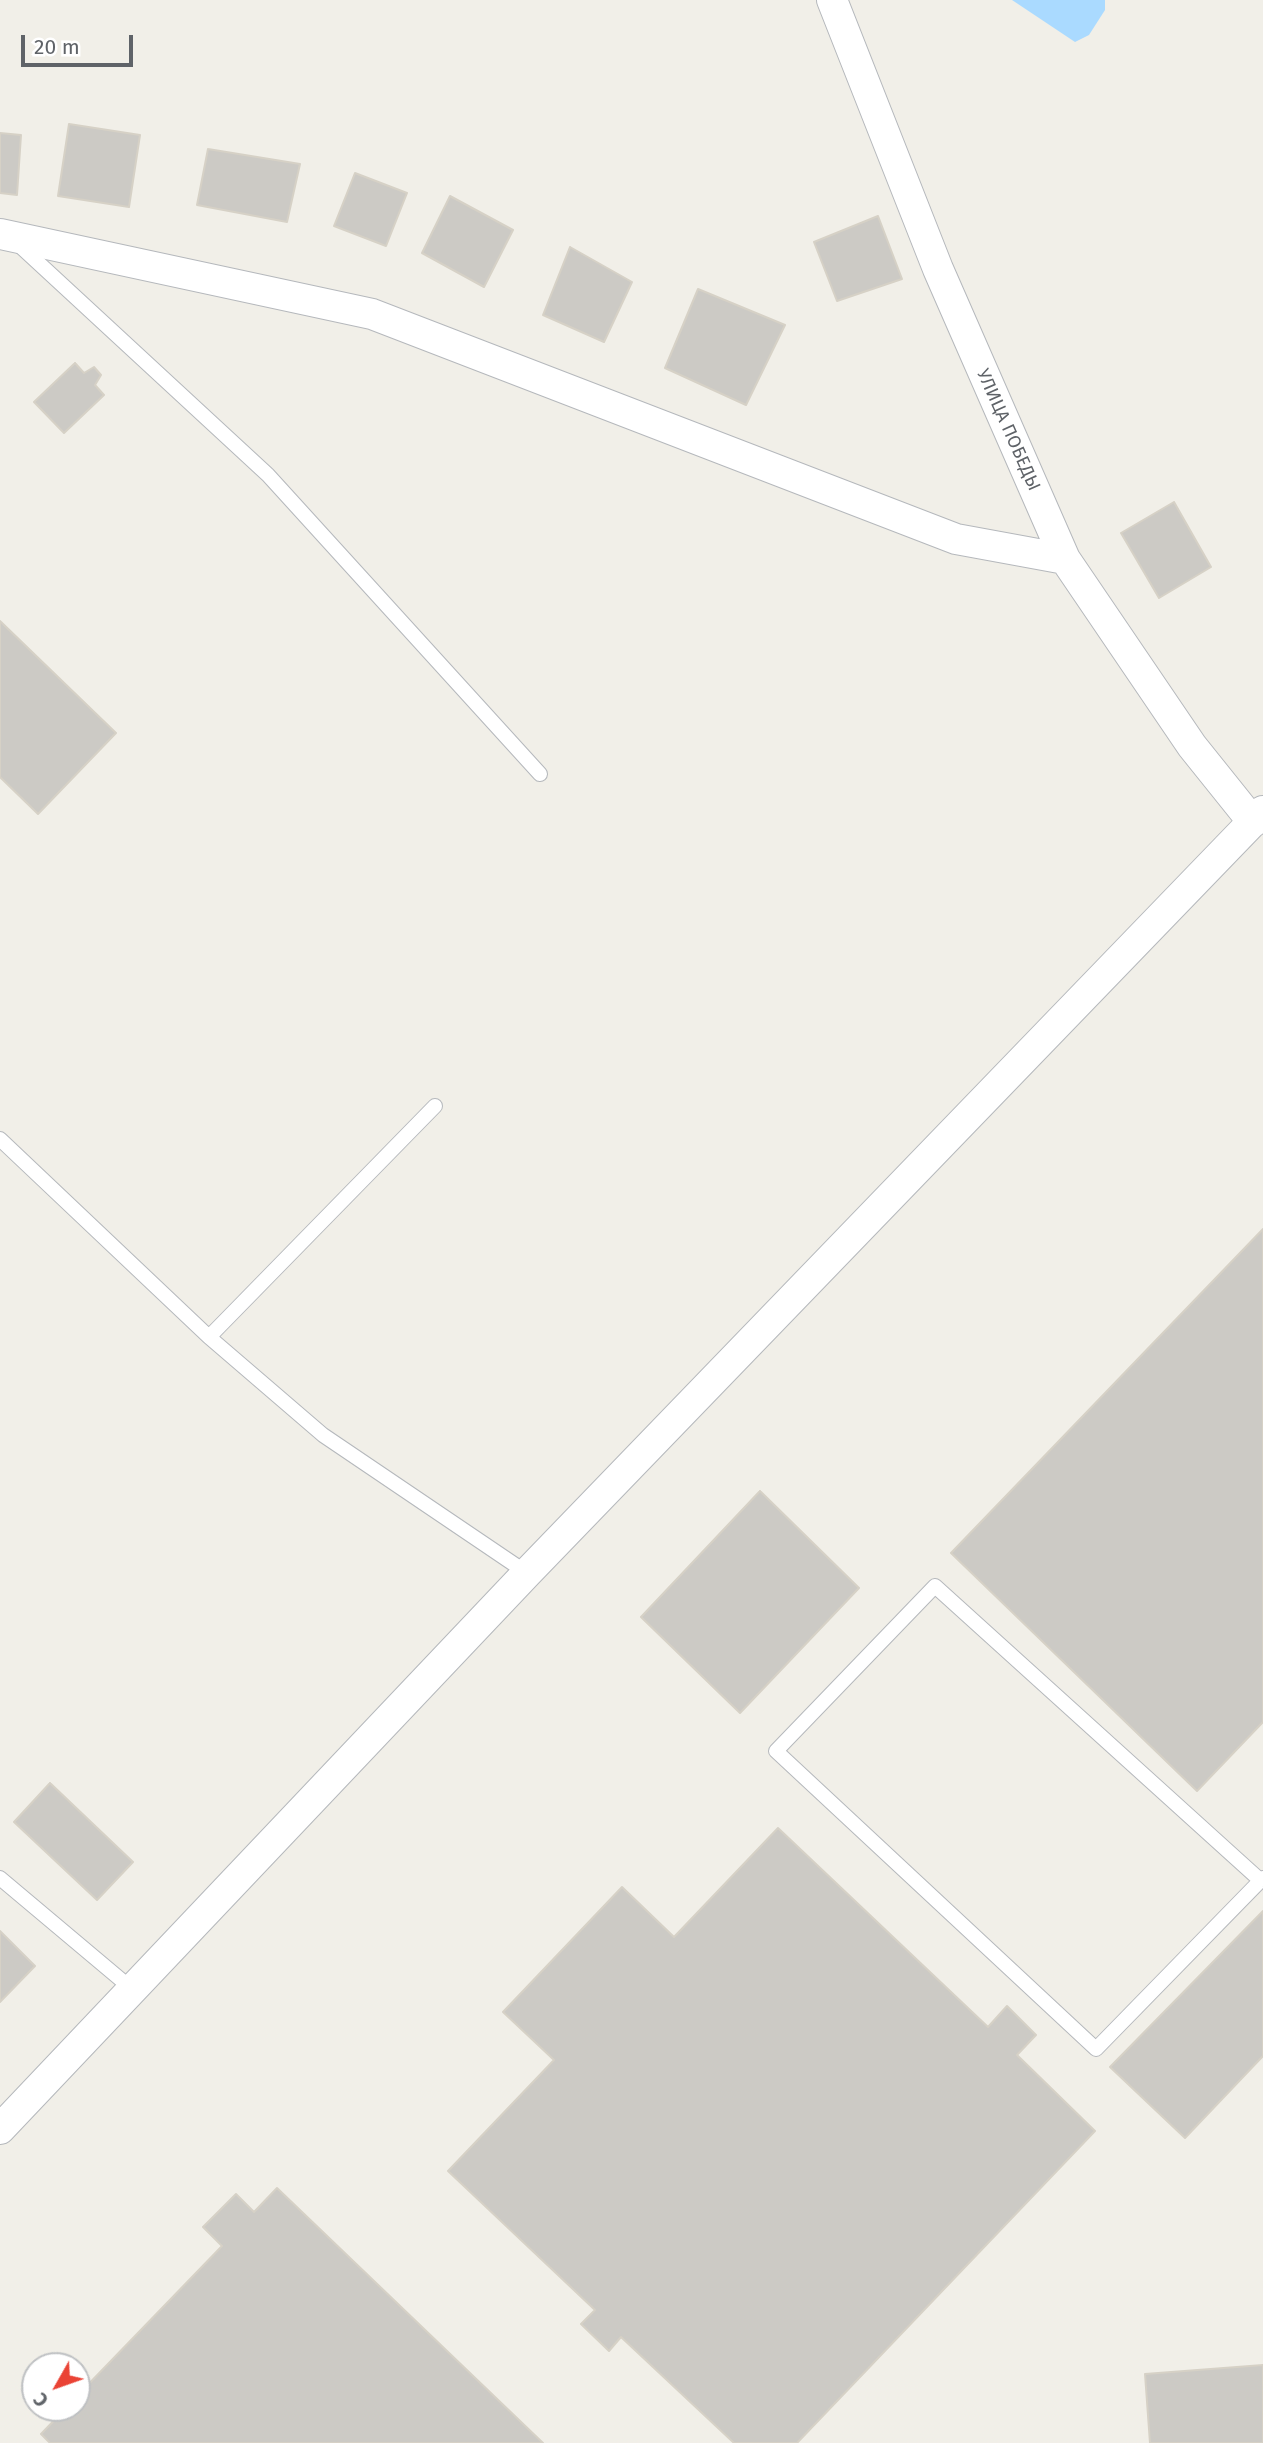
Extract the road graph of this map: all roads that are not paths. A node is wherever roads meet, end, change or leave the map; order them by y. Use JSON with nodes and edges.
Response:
{"nodes":[{"id":1,"x":832,"y":0,"type":"edge"},
{"id":2,"x":3,"y":234,"type":"edge"},
{"id":3,"x":1065,"y":559,"type":"junction"},
{"id":4,"x":540,"y":774,"type":"dead end"},
{"id":5,"x":1258,"y":817,"type":"edge"},
{"id":6,"x":435,"y":1106,"type":"dead end"},
{"id":7,"x":0,"y":1139,"type":"edge"},
{"id":8,"x":209,"y":1338,"type":"junction"},
{"id":9,"x":527,"y":1573,"type":"junction"},
{"id":10,"x":0,"y":1878,"type":"edge"},
{"id":11,"x":1262,"y":1879,"type":"edge"},
{"id":12,"x":132,"y":1989,"type":"junction"},
{"id":13,"x":0,"y":2129,"type":"edge"}],
"edges":[{"from":1,"to":3,"type":"street","name":"УЛИЦА ПОБЕДЫ"},
{"from":2,"to":3,"type":"street"},
{"from":2,"to":4,"type":"lane"},
{"from":3,"to":5,"type":"street","name":"УЛИЦА ПОБЕДЫ"},
{"from":5,"to":9,"type":"street"},
{"from":6,"to":8,"type":"lane"},
{"from":7,"to":8,"type":"lane"},
{"from":8,"to":9,"type":"lane"},
{"from":9,"to":12,"type":"street"},
{"from":10,"to":12,"type":"lane"},
{"from":11,"to":11,"type":"lane"},
{"from":12,"to":13,"type":"street"}]}
